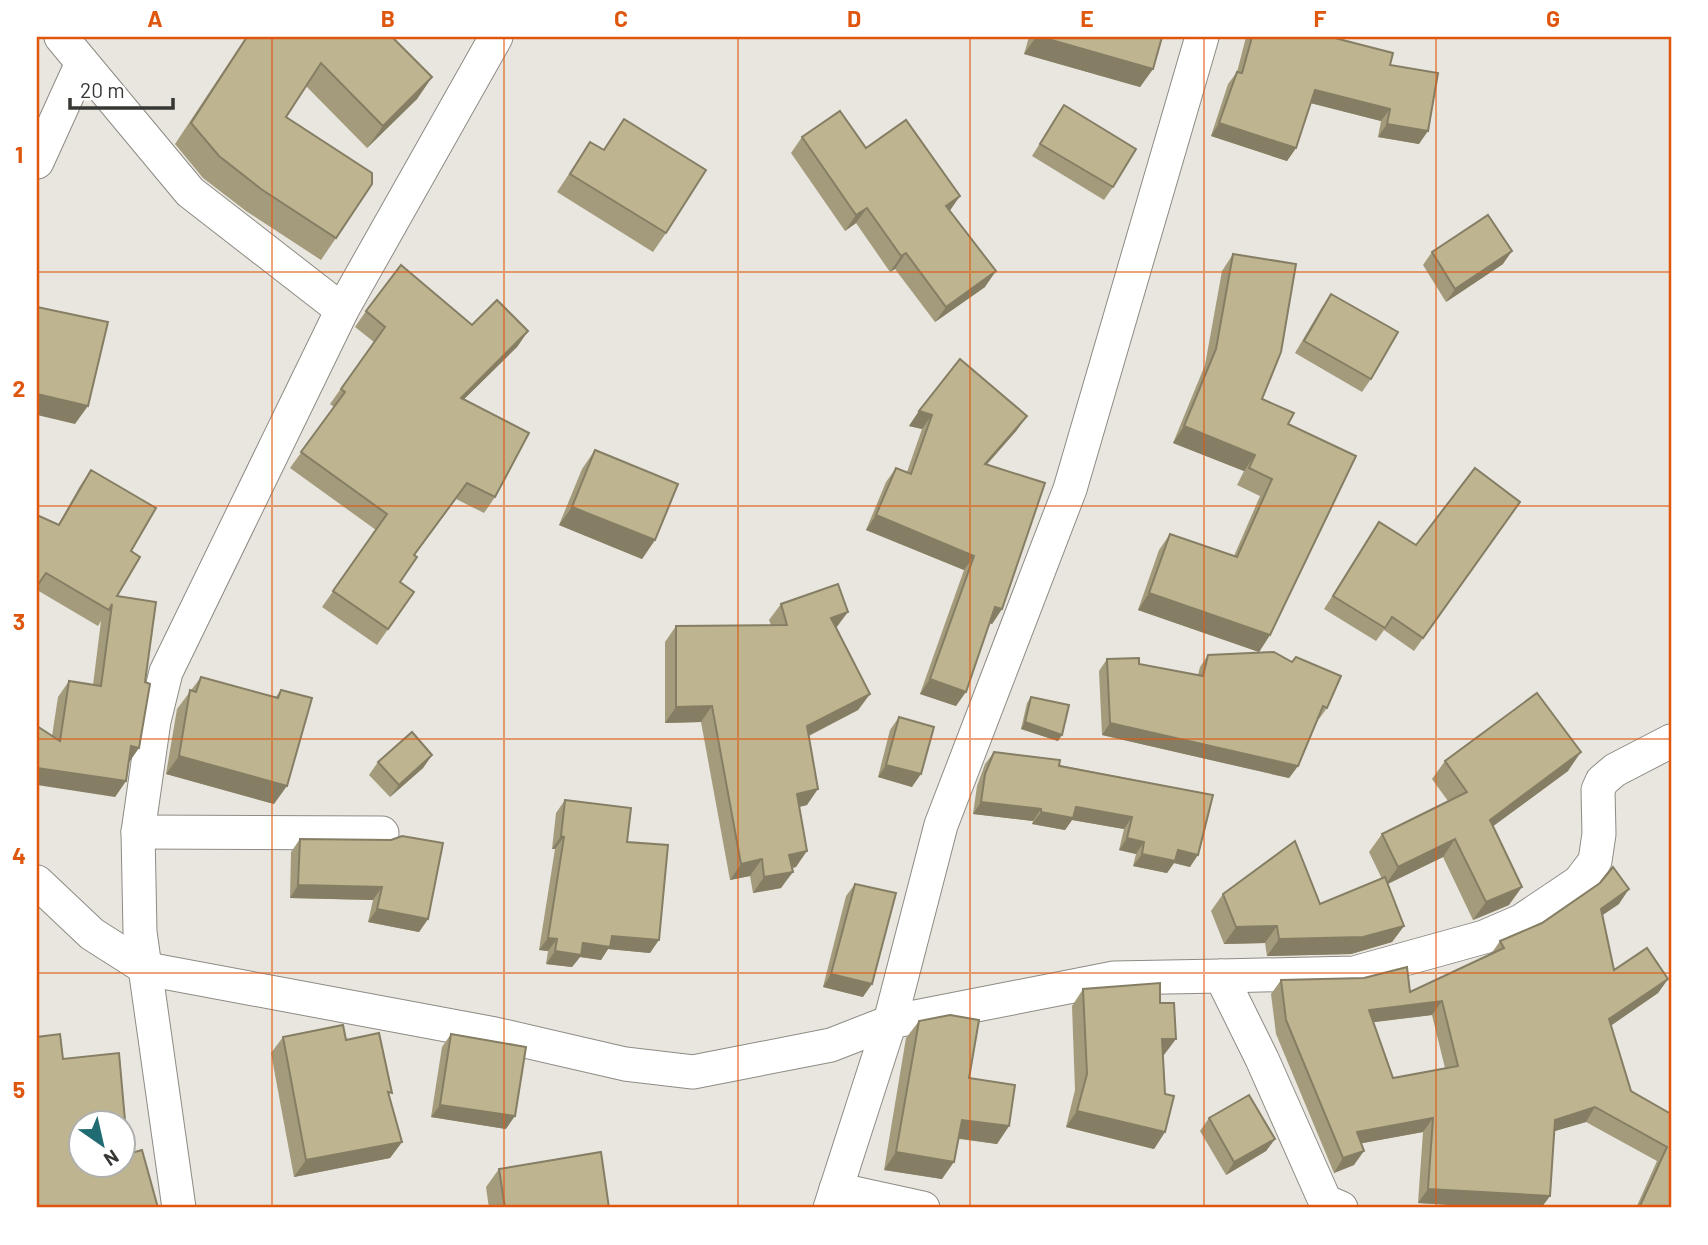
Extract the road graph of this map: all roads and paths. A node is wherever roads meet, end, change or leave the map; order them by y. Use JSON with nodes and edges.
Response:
{"nodes":[{"id":1,"x":61,"y":37,"type":"edge"},
{"id":2,"x":496,"y":37,"type":"edge"},
{"id":3,"x":1202,"y":37,"type":"edge"},
{"id":4,"x":82,"y":63,"type":"junction"},
{"id":5,"x":37,"y":162,"type":"edge"},
{"id":6,"x":342,"y":310,"type":"junction"},
{"id":7,"x":1671,"y":741,"type":"edge"},
{"id":8,"x":138,"y":832,"type":"junction"},
{"id":9,"x":382,"y":833,"type":"dead end"},
{"id":10,"x":37,"y":882,"type":"edge"},
{"id":11,"x":147,"y":969,"type":"junction"},
{"id":12,"x":1221,"y":976,"type":"junction"},
{"id":13,"x":890,"y":1022,"type":"junction"},
{"id":14,"x":833,"y":1199,"type":"edge"},
{"id":15,"x":1327,"y":1206,"type":"edge"},
{"id":16,"x":179,"y":1208,"type":"edge"},
{"id":17,"x":923,"y":1208,"type":"edge"}],
"edges":[{"from":1,"to":4,"type":"street"},
{"from":2,"to":6,"type":"street"},
{"from":3,"to":13,"type":"street"},
{"from":4,"to":5,"type":"street"},
{"from":4,"to":6,"type":"street"},
{"from":6,"to":8,"type":"street"},
{"from":7,"to":12,"type":"street"},
{"from":8,"to":9,"type":"street"},
{"from":8,"to":11,"type":"street"},
{"from":10,"to":11,"type":"street"},
{"from":11,"to":13,"type":"street"},
{"from":11,"to":16,"type":"street"},
{"from":12,"to":13,"type":"street"},
{"from":12,"to":15,"type":"street"},
{"from":13,"to":14,"type":"street"},
{"from":14,"to":17,"type":"street"}]}
